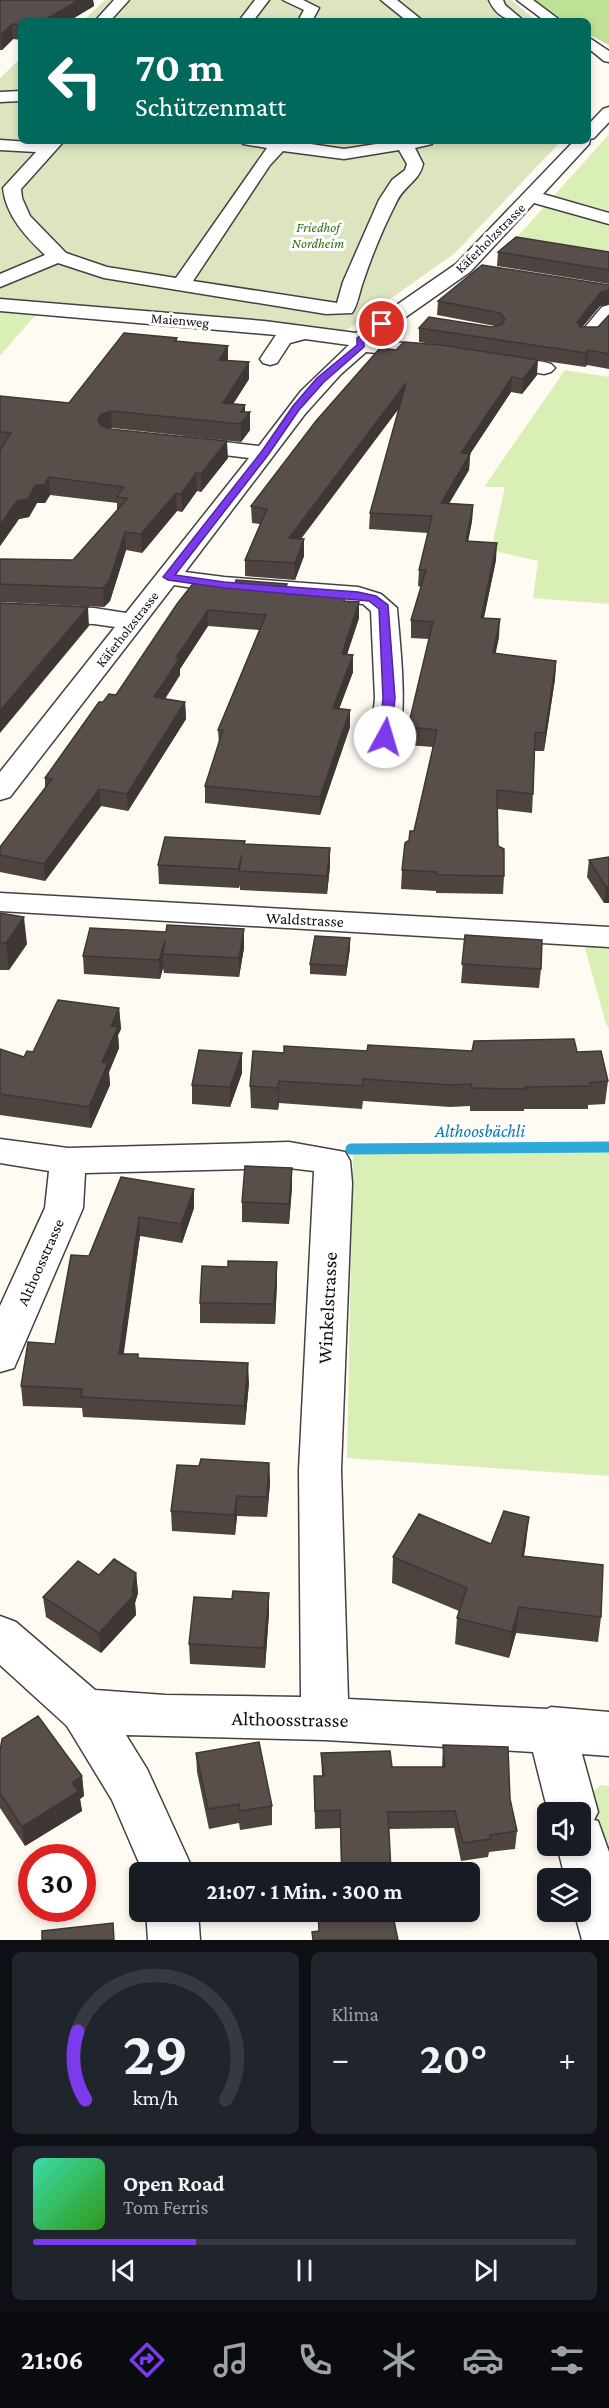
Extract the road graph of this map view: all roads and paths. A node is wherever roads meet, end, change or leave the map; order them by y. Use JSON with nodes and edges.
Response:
{"nodes":[{"id":1,"x":122,"y":0,"type":"edge"},
{"id":2,"x":262,"y":0,"type":"edge"},
{"id":3,"x":290,"y":0,"type":"edge"},
{"id":4,"x":388,"y":0,"type":"edge"},
{"id":5,"x":496,"y":0,"type":"edge"},
{"id":6,"x":524,"y":0,"type":"edge"},
{"id":7,"x":105,"y":18,"type":"edge"},
{"id":8,"x":248,"y":18,"type":"edge"},
{"id":9,"x":307,"y":18,"type":"edge"},
{"id":10,"x":412,"y":18,"type":"edge"},
{"id":11,"x":513,"y":18,"type":"edge"},
{"id":12,"x":550,"y":18,"type":"edge"},
{"id":13,"x":591,"y":44,"type":"edge"},
{"id":14,"x":606,"y":62,"type":"edge"},
{"id":15,"x":18,"y":96,"type":"edge"},
{"id":16,"x":0,"y":97,"type":"edge"},
{"id":17,"x":609,"y":112,"type":"edge"},
{"id":18,"x":591,"y":132,"type":"edge"},
{"id":19,"x":53,"y":144,"type":"edge"},
{"id":20,"x":280,"y":144,"type":"edge"},
{"id":21,"x":287,"y":144,"type":"edge"},
{"id":22,"x":399,"y":144,"type":"edge"},
{"id":23,"x":405,"y":144,"type":"edge"},
{"id":24,"x":580,"y":144,"type":"edge"},
{"id":25,"x":0,"y":145,"type":"edge"},
{"id":26,"x":531,"y":197,"type":"junction"},
{"id":27,"x":609,"y":219,"type":"edge"},
{"id":28,"x":59,"y":257,"type":"junction"},
{"id":29,"x":463,"y":268,"type":"junction"},
{"id":30,"x":487,"y":272,"type":"edge"},
{"id":31,"x":0,"y":281,"type":"edge"},
{"id":32,"x":181,"y":284,"type":"junction"},
{"id":33,"x":0,"y":305,"type":"edge"},
{"id":34,"x":345,"y":309,"type":"junction"},
{"id":35,"x":609,"y":311,"type":"edge"},
{"id":36,"x":387,"y":321,"type":"junction"},
{"id":37,"x":421,"y":322,"type":"edge"},
{"id":38,"x":302,"y":333,"type":"junction"},
{"id":39,"x":588,"y":336,"type":"edge"},
{"id":40,"x":361,"y":343,"type":"junction"},
{"id":41,"x":270,"y":358,"type":"dead end"},
{"id":42,"x":544,"y":368,"type":"dead end"},
{"id":43,"x":159,"y":442,"type":"edge"},
{"id":44,"x":265,"y":453,"type":"junction"},
{"id":45,"x":168,"y":577,"type":"junction"},
{"id":46,"x":0,"y":612,"type":"edge"},
{"id":47,"x":133,"y":622,"type":"junction"},
{"id":48,"x":385,"y":737,"type":"dead end"},
{"id":49,"x":0,"y":791,"type":"edge"},
{"id":50,"x":0,"y":902,"type":"edge"},
{"id":51,"x":609,"y":937,"type":"edge"},
{"id":52,"x":0,"y":1151,"type":"edge"},
{"id":53,"x":68,"y":1161,"type":"junction"},
{"id":54,"x":0,"y":1358,"type":"edge"},
{"id":55,"x":0,"y":1636,"type":"edge"},
{"id":56,"x":84,"y":1711,"type":"junction"},
{"id":57,"x":325,"y":1719,"type":"junction"},
{"id":58,"x":551,"y":1730,"type":"junction"},
{"id":59,"x":609,"y":1734,"type":"edge"},
{"id":60,"x":570,"y":1802,"type":"edge"},
{"id":61,"x":585,"y":1856,"type":"edge"},
{"id":62,"x":165,"y":1862,"type":"edge"},
{"id":63,"x":173,"y":1922,"type":"edge"},
{"id":64,"x":174,"y":1940,"type":"edge"},
{"id":65,"x":608,"y":1940,"type":"edge"}],
"edges":[{"from":1,"to":7,"type":"street"},
{"from":2,"to":8,"type":"street"},
{"from":3,"to":9,"type":"street"},
{"from":4,"to":10,"type":"street"},
{"from":5,"to":11,"type":"street"},
{"from":6,"to":12,"type":"street"},
{"from":13,"to":14,"type":"street"},
{"from":15,"to":16,"type":"street"},
{"from":17,"to":18,"type":"street"},
{"from":19,"to":25,"type":"street"},
{"from":19,"to":28,"type":"street"},
{"from":20,"to":32,"type":"street"},
{"from":21,"to":22,"type":"street"},
{"from":23,"to":34,"type":"street"},
{"from":24,"to":26,"type":"street","name":"Käferholzstrasse"},
{"from":26,"to":27,"type":"street"},
{"from":26,"to":29,"type":"street","name":"Käferholzstrasse"},
{"from":28,"to":31,"type":"street"},
{"from":28,"to":32,"type":"street"},
{"from":29,"to":30,"type":"street"},
{"from":29,"to":36,"type":"street","name":"Käferholzstrasse"},
{"from":32,"to":34,"type":"street"},
{"from":33,"to":38,"type":"street","name":"Maienweg"},
{"from":34,"to":36,"type":"street"},
{"from":35,"to":39,"type":"street"},
{"from":36,"to":37,"type":"street"},
{"from":36,"to":40,"type":"street","name":"Käferholzstrasse"},
{"from":38,"to":40,"type":"street","name":"Maienweg"},
{"from":38,"to":41,"type":"street"},
{"from":40,"to":42,"type":"street","name":"Maienweg"},
{"from":40,"to":44,"type":"street","name":"Käferholzstrasse"},
{"from":43,"to":44,"type":"street"},
{"from":44,"to":45,"type":"street","name":"Käferholzstrasse"},
{"from":45,"to":47,"type":"street","name":"Käferholzstrasse"},
{"from":45,"to":48,"type":"street"},
{"from":46,"to":47,"type":"street"},
{"from":47,"to":49,"type":"street","name":"Käferholzstrasse"},
{"from":50,"to":51,"type":"street","name":"Waldstrasse"},
{"from":52,"to":53,"type":"street"},
{"from":53,"to":54,"type":"street","name":"Althoosstrasse"},
{"from":53,"to":57,"type":"street","name":"Winkelstrasse"},
{"from":55,"to":56,"type":"street"},
{"from":56,"to":57,"type":"street","name":"Althoosstrasse"},
{"from":56,"to":62,"type":"street"},
{"from":57,"to":58,"type":"street","name":"Althoosstrasse"},
{"from":58,"to":59,"type":"street","name":"Althoosstrasse"},
{"from":58,"to":60,"type":"street"},
{"from":61,"to":65,"type":"street"},
{"from":63,"to":64,"type":"street"}]}
